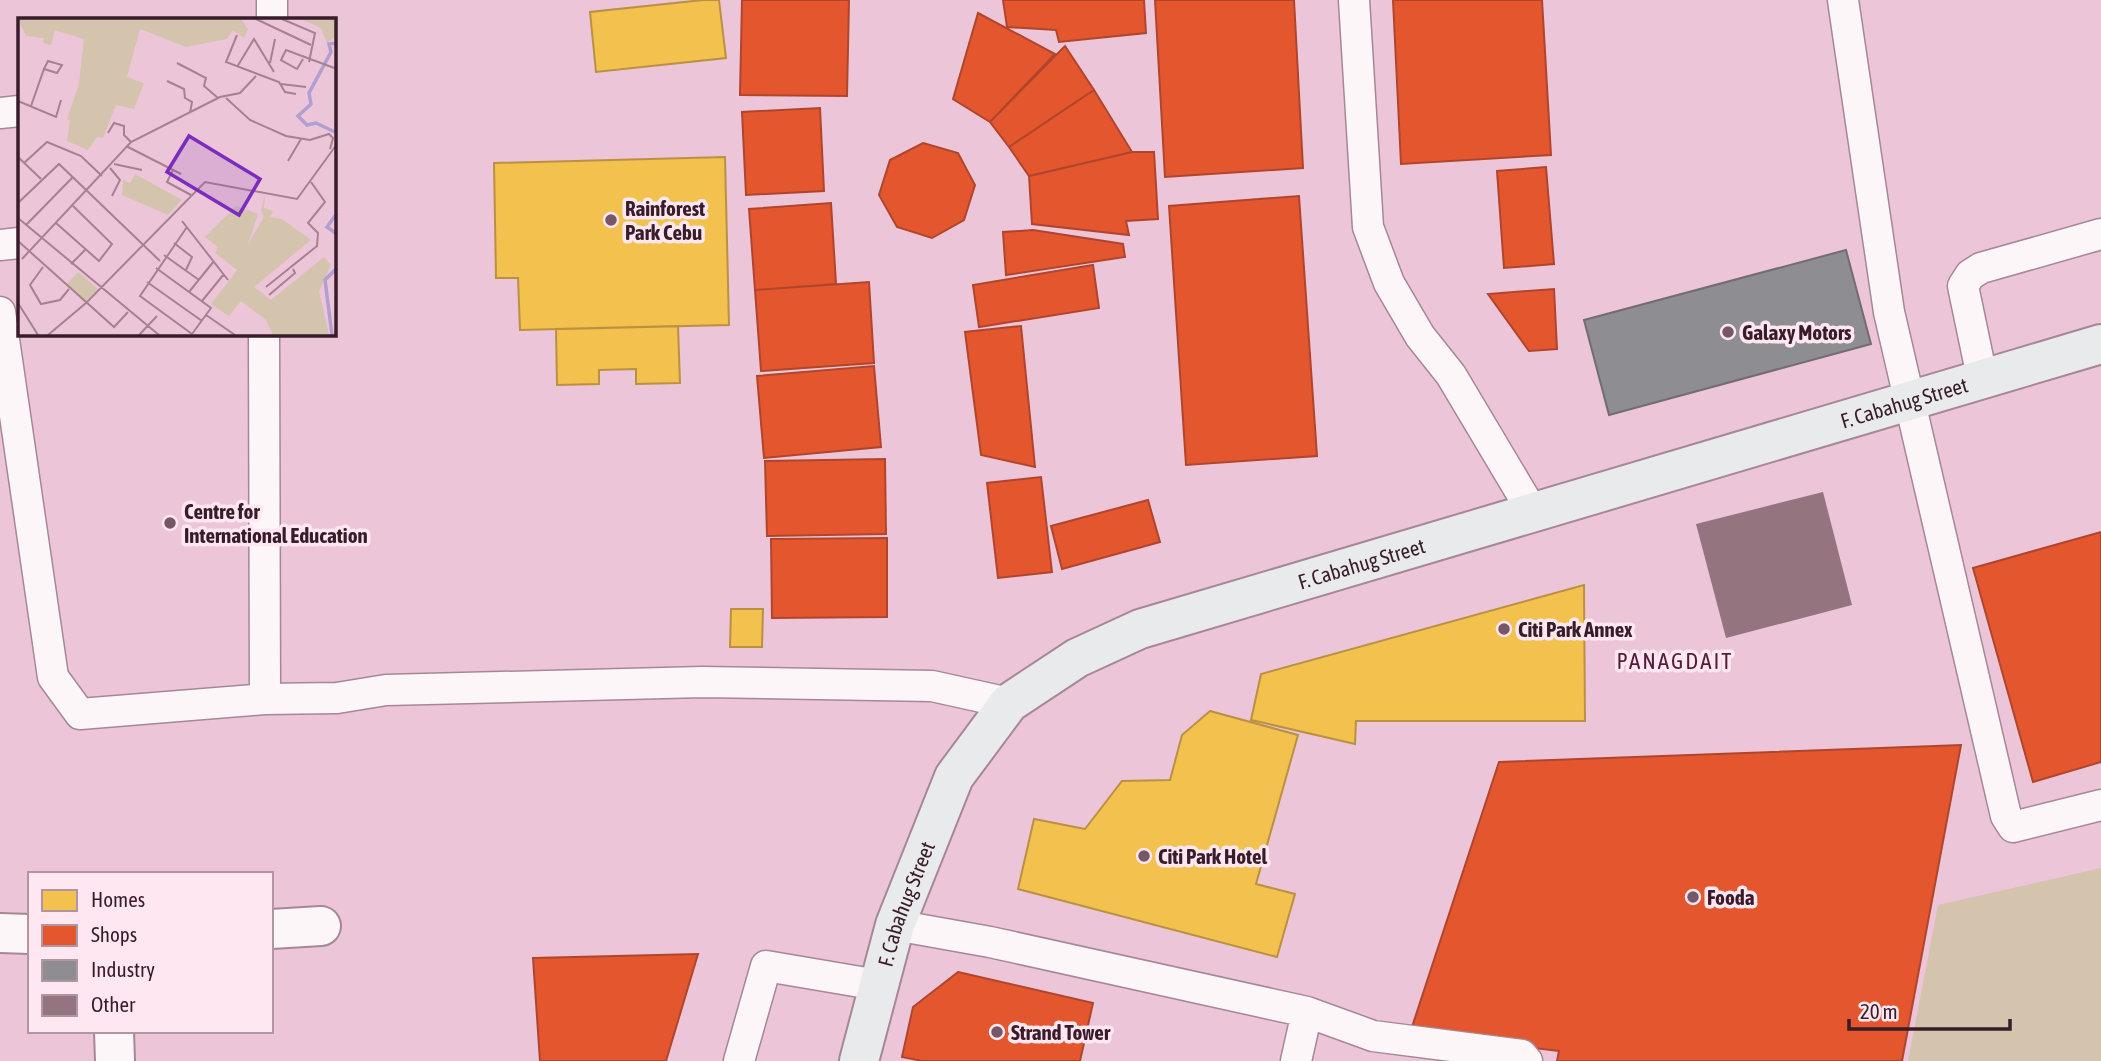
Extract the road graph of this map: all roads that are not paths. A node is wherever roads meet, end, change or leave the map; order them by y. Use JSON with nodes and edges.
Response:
{"nodes":[{"id":1,"x":272,"y":0,"type":"edge"},
{"id":2,"x":1354,"y":0,"type":"edge"},
{"id":3,"x":1843,"y":0,"type":"edge"},
{"id":4,"x":272,"y":18,"type":"edge"},
{"id":5,"x":18,"y":111,"type":"edge"},
{"id":6,"x":0,"y":113,"type":"edge"},
{"id":7,"x":2101,"y":234,"type":"edge"},
{"id":8,"x":18,"y":243,"type":"edge"},
{"id":9,"x":0,"y":245,"type":"edge"},
{"id":10,"x":0,"y":312,"type":"edge"},
{"id":11,"x":264,"y":336,"type":"edge"},
{"id":12,"x":2101,"y":344,"type":"edge"},
{"id":13,"x":1982,"y":377,"type":"junction"},
{"id":14,"x":1908,"y":399,"type":"junction"},
{"id":15,"x":1532,"y":511,"type":"junction"},
{"id":16,"x":265,"y":699,"type":"junction"},
{"id":17,"x":1009,"y":703,"type":"junction"},
{"id":18,"x":2101,"y":805,"type":"edge"},
{"id":19,"x":895,"y":925,"type":"junction"},
{"id":20,"x":321,"y":926,"type":"dead end"},
{"id":21,"x":273,"y":929,"type":"edge"},
{"id":22,"x":0,"y":933,"type":"edge"},
{"id":23,"x":28,"y":934,"type":"edge"},
{"id":24,"x":878,"y":985,"type":"junction"},
{"id":25,"x":1307,"y":1012,"type":"junction"},
{"id":26,"x":114,"y":1033,"type":"edge"},
{"id":27,"x":1415,"y":1052,"type":"edge"},
{"id":28,"x":115,"y":1061,"type":"edge"},
{"id":29,"x":739,"y":1061,"type":"edge"},
{"id":30,"x":859,"y":1061,"type":"edge"},
{"id":31,"x":1296,"y":1061,"type":"edge"},
{"id":32,"x":1527,"y":1061,"type":"edge"}],
"edges":[{"from":1,"to":4,"type":"lane"},
{"from":2,"to":15,"type":"lane"},
{"from":3,"to":14,"type":"lane"},
{"from":5,"to":6,"type":"lane"},
{"from":7,"to":13,"type":"lane"},
{"from":8,"to":9,"type":"lane"},
{"from":10,"to":16,"type":"lane"},
{"from":11,"to":16,"type":"lane"},
{"from":12,"to":13,"type":"main road","name":"F. Cabahug Street"},
{"from":13,"to":14,"type":"main road","name":"F. Cabahug Street"},
{"from":14,"to":15,"type":"main road","name":"F. Cabahug Street"},
{"from":14,"to":18,"type":"lane"},
{"from":15,"to":17,"type":"main road","name":"F. Cabahug Street"},
{"from":16,"to":17,"type":"lane"},
{"from":17,"to":19,"type":"main road","name":"F. Cabahug Street"},
{"from":19,"to":24,"type":"main road","name":"F. Cabahug Street"},
{"from":19,"to":25,"type":"lane"},
{"from":20,"to":21,"type":"street"},
{"from":22,"to":23,"type":"street"},
{"from":24,"to":29,"type":"lane"},
{"from":24,"to":30,"type":"main road","name":"F. Cabahug Street"},
{"from":25,"to":27,"type":"lane"},
{"from":25,"to":31,"type":"lane"},
{"from":26,"to":28,"type":"street"},
{"from":27,"to":32,"type":"lane"}]}
